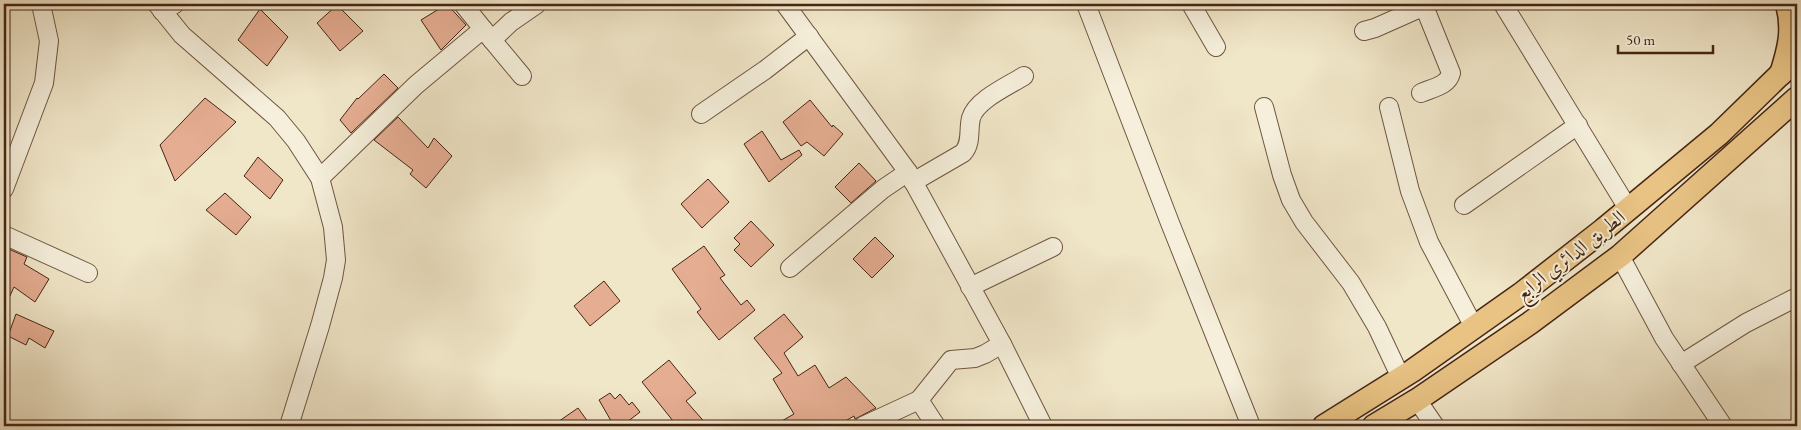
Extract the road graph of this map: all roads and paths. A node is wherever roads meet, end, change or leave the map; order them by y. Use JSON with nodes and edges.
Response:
{"nodes":[{"id":1,"x":41,"y":4,"type":"edge"},
{"id":2,"x":463,"y":4,"type":"edge"},
{"id":3,"x":537,"y":4,"type":"edge"},
{"id":4,"x":785,"y":4,"type":"edge"},
{"id":5,"x":1086,"y":4,"type":"edge"},
{"id":6,"x":1192,"y":4,"type":"edge"},
{"id":7,"x":1503,"y":4,"type":"edge"},
{"id":8,"x":1787,"y":4,"type":"edge"},
{"id":9,"x":1426,"y":5,"type":"edge"},
{"id":10,"x":165,"y":6,"type":"edge"},
{"id":11,"x":1364,"y":31,"type":"dead end"},
{"id":12,"x":488,"y":35,"type":"junction"},
{"id":13,"x":809,"y":36,"type":"junction"},
{"id":14,"x":1216,"y":47,"type":"dead end"},
{"id":15,"x":1797,"y":58,"type":"edge"},
{"id":16,"x":1781,"y":74,"type":"junction"},
{"id":17,"x":522,"y":76,"type":"dead end"},
{"id":18,"x":1024,"y":76,"type":"dead end"},
{"id":19,"x":1420,"y":93,"type":"dead end"},
{"id":20,"x":1795,"y":100,"type":"edge"},
{"id":21,"x":1264,"y":107,"type":"dead end"},
{"id":22,"x":1389,"y":107,"type":"dead end"},
{"id":23,"x":701,"y":114,"type":"dead end"},
{"id":24,"x":1578,"y":125,"type":"junction"},
{"id":25,"x":911,"y":177,"type":"junction"},
{"id":26,"x":320,"y":178,"type":"junction"},
{"id":27,"x":4,"y":189,"type":"edge"},
{"id":28,"x":1464,"y":205,"type":"dead end"},
{"id":29,"x":1629,"y":210,"type":"junction"},
{"id":30,"x":4,"y":235,"type":"edge"},
{"id":31,"x":1053,"y":247,"type":"dead end"},
{"id":32,"x":1620,"y":256,"type":"junction"},
{"id":33,"x":790,"y":268,"type":"dead end"},
{"id":34,"x":88,"y":273,"type":"dead end"},
{"id":35,"x":970,"y":287,"type":"junction"},
{"id":36,"x":1797,"y":297,"type":"edge"},
{"id":37,"x":1474,"y":327,"type":"junction"},
{"id":38,"x":1002,"y":344,"type":"junction"},
{"id":39,"x":1681,"y":364,"type":"junction"},
{"id":40,"x":1401,"y":378,"type":"junction"},
{"id":41,"x":918,"y":400,"type":"junction"},
{"id":42,"x":1417,"y":400,"type":"junction"},
{"id":43,"x":872,"y":424,"type":"edge"},
{"id":44,"x":289,"y":426,"type":"edge"},
{"id":45,"x":936,"y":426,"type":"edge"},
{"id":46,"x":1043,"y":426,"type":"edge"},
{"id":47,"x":1251,"y":426,"type":"edge"},
{"id":48,"x":1324,"y":426,"type":"edge"},
{"id":49,"x":1374,"y":426,"type":"edge"},
{"id":50,"x":1435,"y":426,"type":"edge"},
{"id":51,"x":1723,"y":426,"type":"edge"}],
"edges":[{"from":1,"to":27,"type":"street"},
{"from":2,"to":12,"type":"street"},
{"from":3,"to":12,"type":"street"},
{"from":4,"to":13,"type":"street"},
{"from":5,"to":47,"type":"street"},
{"from":6,"to":14,"type":"street"},
{"from":7,"to":24,"type":"street"},
{"from":8,"to":16,"type":"main road"},
{"from":9,"to":11,"type":"street"},
{"from":9,"to":19,"type":"street"},
{"from":10,"to":26,"type":"street"},
{"from":12,"to":17,"type":"street"},
{"from":12,"to":26,"type":"street"},
{"from":13,"to":23,"type":"street"},
{"from":13,"to":25,"type":"street"},
{"from":15,"to":16,"type":"main road","name":"الطريق الدائري الرابع"},
{"from":16,"to":29,"type":"main road","name":"الطريق الدائري الرابع"},
{"from":18,"to":25,"type":"street"},
{"from":20,"to":32,"type":"main road","name":"الطريق الدائري الرابع"},
{"from":21,"to":40,"type":"street"},
{"from":22,"to":37,"type":"street"},
{"from":24,"to":28,"type":"street"},
{"from":24,"to":29,"type":"street"},
{"from":25,"to":33,"type":"street"},
{"from":25,"to":35,"type":"street"},
{"from":26,"to":44,"type":"street"},
{"from":29,"to":37,"type":"main road","name":"الطريق الدائري الرابع"},
{"from":30,"to":34,"type":"street"},
{"from":31,"to":35,"type":"street"},
{"from":32,"to":39,"type":"street"},
{"from":32,"to":42,"type":"main road","name":"الطريق الدائري الرابع"},
{"from":35,"to":38,"type":"street"},
{"from":36,"to":39,"type":"street"},
{"from":37,"to":40,"type":"main road","name":"الطريق الدائري الرابع"},
{"from":38,"to":41,"type":"street"},
{"from":38,"to":46,"type":"street"},
{"from":39,"to":51,"type":"street"},
{"from":40,"to":48,"type":"main road","name":"الطريق الدائري الرابع"},
{"from":41,"to":43,"type":"street"},
{"from":41,"to":45,"type":"street"},
{"from":42,"to":49,"type":"main road","name":"الطريق الدائري الرابع"},
{"from":42,"to":50,"type":"street"}]}
